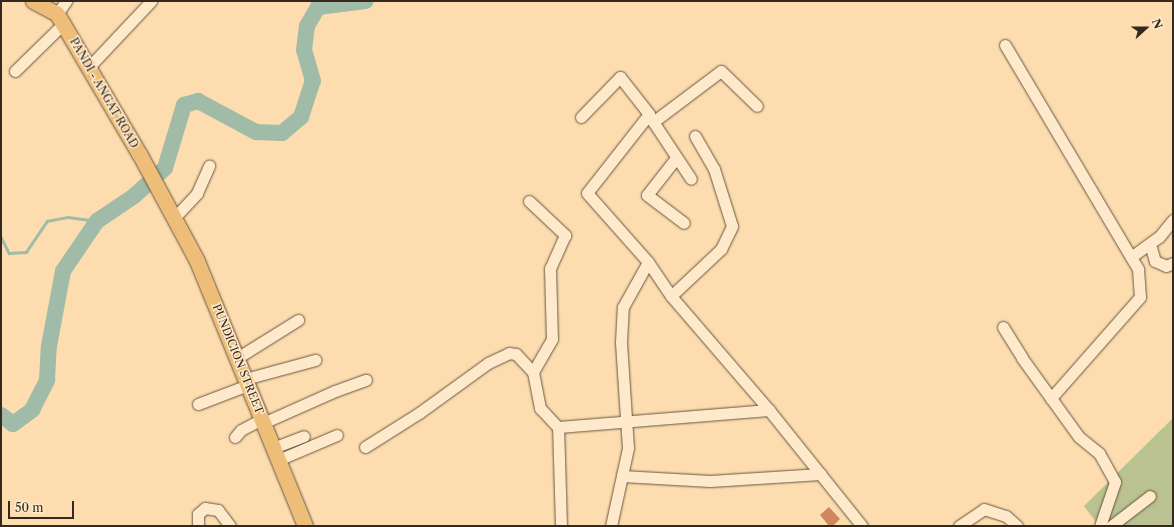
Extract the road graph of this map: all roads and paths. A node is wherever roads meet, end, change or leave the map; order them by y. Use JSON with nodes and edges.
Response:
{"nodes":[{"id":1,"x":33,"y":1,"type":"edge"},
{"id":2,"x":66,"y":1,"type":"edge"},
{"id":3,"x":150,"y":1,"type":"edge"},
{"id":4,"x":60,"y":19,"type":"junction"},
{"id":5,"x":1005,"y":45,"type":"dead end"},
{"id":6,"x":89,"y":67,"type":"junction"},
{"id":7,"x":15,"y":71,"type":"dead end"},
{"id":8,"x":757,"y":106,"type":"dead end"},
{"id":9,"x":581,"y":117,"type":"dead end"},
{"id":10,"x":651,"y":118,"type":"junction"},
{"id":11,"x":695,"y":136,"type":"dead end"},
{"id":12,"x":676,"y":158,"type":"junction"},
{"id":13,"x":209,"y":166,"type":"dead end"},
{"id":14,"x":691,"y":179,"type":"dead end"},
{"id":15,"x":162,"y":196,"type":"joint"},
{"id":16,"x":529,"y":201,"type":"dead end"},
{"id":17,"x":174,"y":218,"type":"junction"},
{"id":18,"x":1173,"y":220,"type":"edge"},
{"id":19,"x":684,"y":223,"type":"dead end"},
{"id":20,"x":1150,"y":244,"type":"junction"},
{"id":21,"x":1131,"y":257,"type":"junction"},
{"id":22,"x":648,"y":262,"type":"junction"},
{"id":23,"x":1173,"y":263,"type":"edge"},
{"id":24,"x":671,"y":296,"type":"junction"},
{"id":25,"x":298,"y":320,"type":"dead end"},
{"id":26,"x":1003,"y":327,"type":"dead end"},
{"id":27,"x":237,"y":358,"type":"junction"},
{"id":28,"x":315,"y":360,"type":"dead end"},
{"id":29,"x":532,"y":372,"type":"junction"},
{"id":30,"x":366,"y":380,"type":"dead end"},
{"id":31,"x":246,"y":382,"type":"junction"},
{"id":32,"x":1051,"y":398,"type":"junction"},
{"id":33,"x":198,"y":404,"type":"dead end"},
{"id":34,"x":769,"y":410,"type":"junction"},
{"id":35,"x":262,"y":421,"type":"junction"},
{"id":36,"x":628,"y":422,"type":"junction"},
{"id":37,"x":558,"y":427,"type":"junction"},
{"id":38,"x":337,"y":435,"type":"dead end"},
{"id":39,"x":304,"y":436,"type":"dead end"},
{"id":40,"x":235,"y":437,"type":"dead end"},
{"id":41,"x":365,"y":447,"type":"dead end"},
{"id":42,"x":275,"y":454,"type":"junction"},
{"id":43,"x":821,"y":474,"type":"junction"},
{"id":44,"x":622,"y":476,"type":"junction"},
{"id":45,"x":1150,"y":496,"type":"dead end"},
{"id":46,"x":198,"y":526,"type":"edge"},
{"id":47,"x":230,"y":526,"type":"edge"},
{"id":48,"x":305,"y":526,"type":"edge"},
{"id":49,"x":561,"y":526,"type":"edge"},
{"id":50,"x":611,"y":526,"type":"edge"},
{"id":51,"x":862,"y":526,"type":"edge"},
{"id":52,"x":959,"y":526,"type":"edge"},
{"id":53,"x":1016,"y":526,"type":"edge"},
{"id":54,"x":1100,"y":526,"type":"edge"},
{"id":55,"x":1111,"y":526,"type":"edge"}],
"edges":[{"from":1,"to":4,"type":"main road"},
{"from":2,"to":4,"type":"street"},
{"from":3,"to":6,"type":"street"},
{"from":4,"to":6,"type":"main road","name":"PANDI - ANGAT ROAD"},
{"from":4,"to":7,"type":"street"},
{"from":5,"to":21,"type":"street"},
{"from":6,"to":15,"type":"main road","name":"PANDI - ANGAT ROAD"},
{"from":8,"to":10,"type":"street"},
{"from":9,"to":10,"type":"street"},
{"from":10,"to":12,"type":"street"},
{"from":10,"to":22,"type":"street"},
{"from":11,"to":24,"type":"street"},
{"from":12,"to":14,"type":"street"},
{"from":12,"to":19,"type":"street"},
{"from":13,"to":17,"type":"street"},
{"from":15,"to":17,"type":"main road","name":"PUNDICION STREET"},
{"from":16,"to":29,"type":"street"},
{"from":17,"to":27,"type":"main road","name":"PUNDICION STREET"},
{"from":18,"to":20,"type":"street"},
{"from":20,"to":21,"type":"street"},
{"from":20,"to":23,"type":"street"},
{"from":21,"to":32,"type":"street"},
{"from":22,"to":24,"type":"street"},
{"from":22,"to":36,"type":"street"},
{"from":24,"to":34,"type":"street"},
{"from":25,"to":27,"type":"street"},
{"from":26,"to":32,"type":"street"},
{"from":27,"to":31,"type":"main road","name":"PUNDICION STREET"},
{"from":28,"to":31,"type":"street"},
{"from":29,"to":37,"type":"street"},
{"from":29,"to":41,"type":"street"},
{"from":30,"to":35,"type":"street"},
{"from":31,"to":33,"type":"street"},
{"from":31,"to":35,"type":"main road","name":"PUNDICION STREET"},
{"from":32,"to":54,"type":"street"},
{"from":34,"to":36,"type":"street"},
{"from":34,"to":43,"type":"street"},
{"from":35,"to":40,"type":"street"},
{"from":35,"to":42,"type":"main road","name":"PUNDICION STREET"},
{"from":36,"to":37,"type":"street"},
{"from":36,"to":44,"type":"street"},
{"from":37,"to":49,"type":"street"},
{"from":38,"to":42,"type":"street"},
{"from":39,"to":42,"type":"street"},
{"from":42,"to":48,"type":"main road","name":"PUNDICION STREET"},
{"from":43,"to":44,"type":"street"},
{"from":43,"to":51,"type":"street"},
{"from":44,"to":50,"type":"street"},
{"from":45,"to":55,"type":"street"},
{"from":46,"to":47,"type":"street"},
{"from":52,"to":53,"type":"street"}]}
